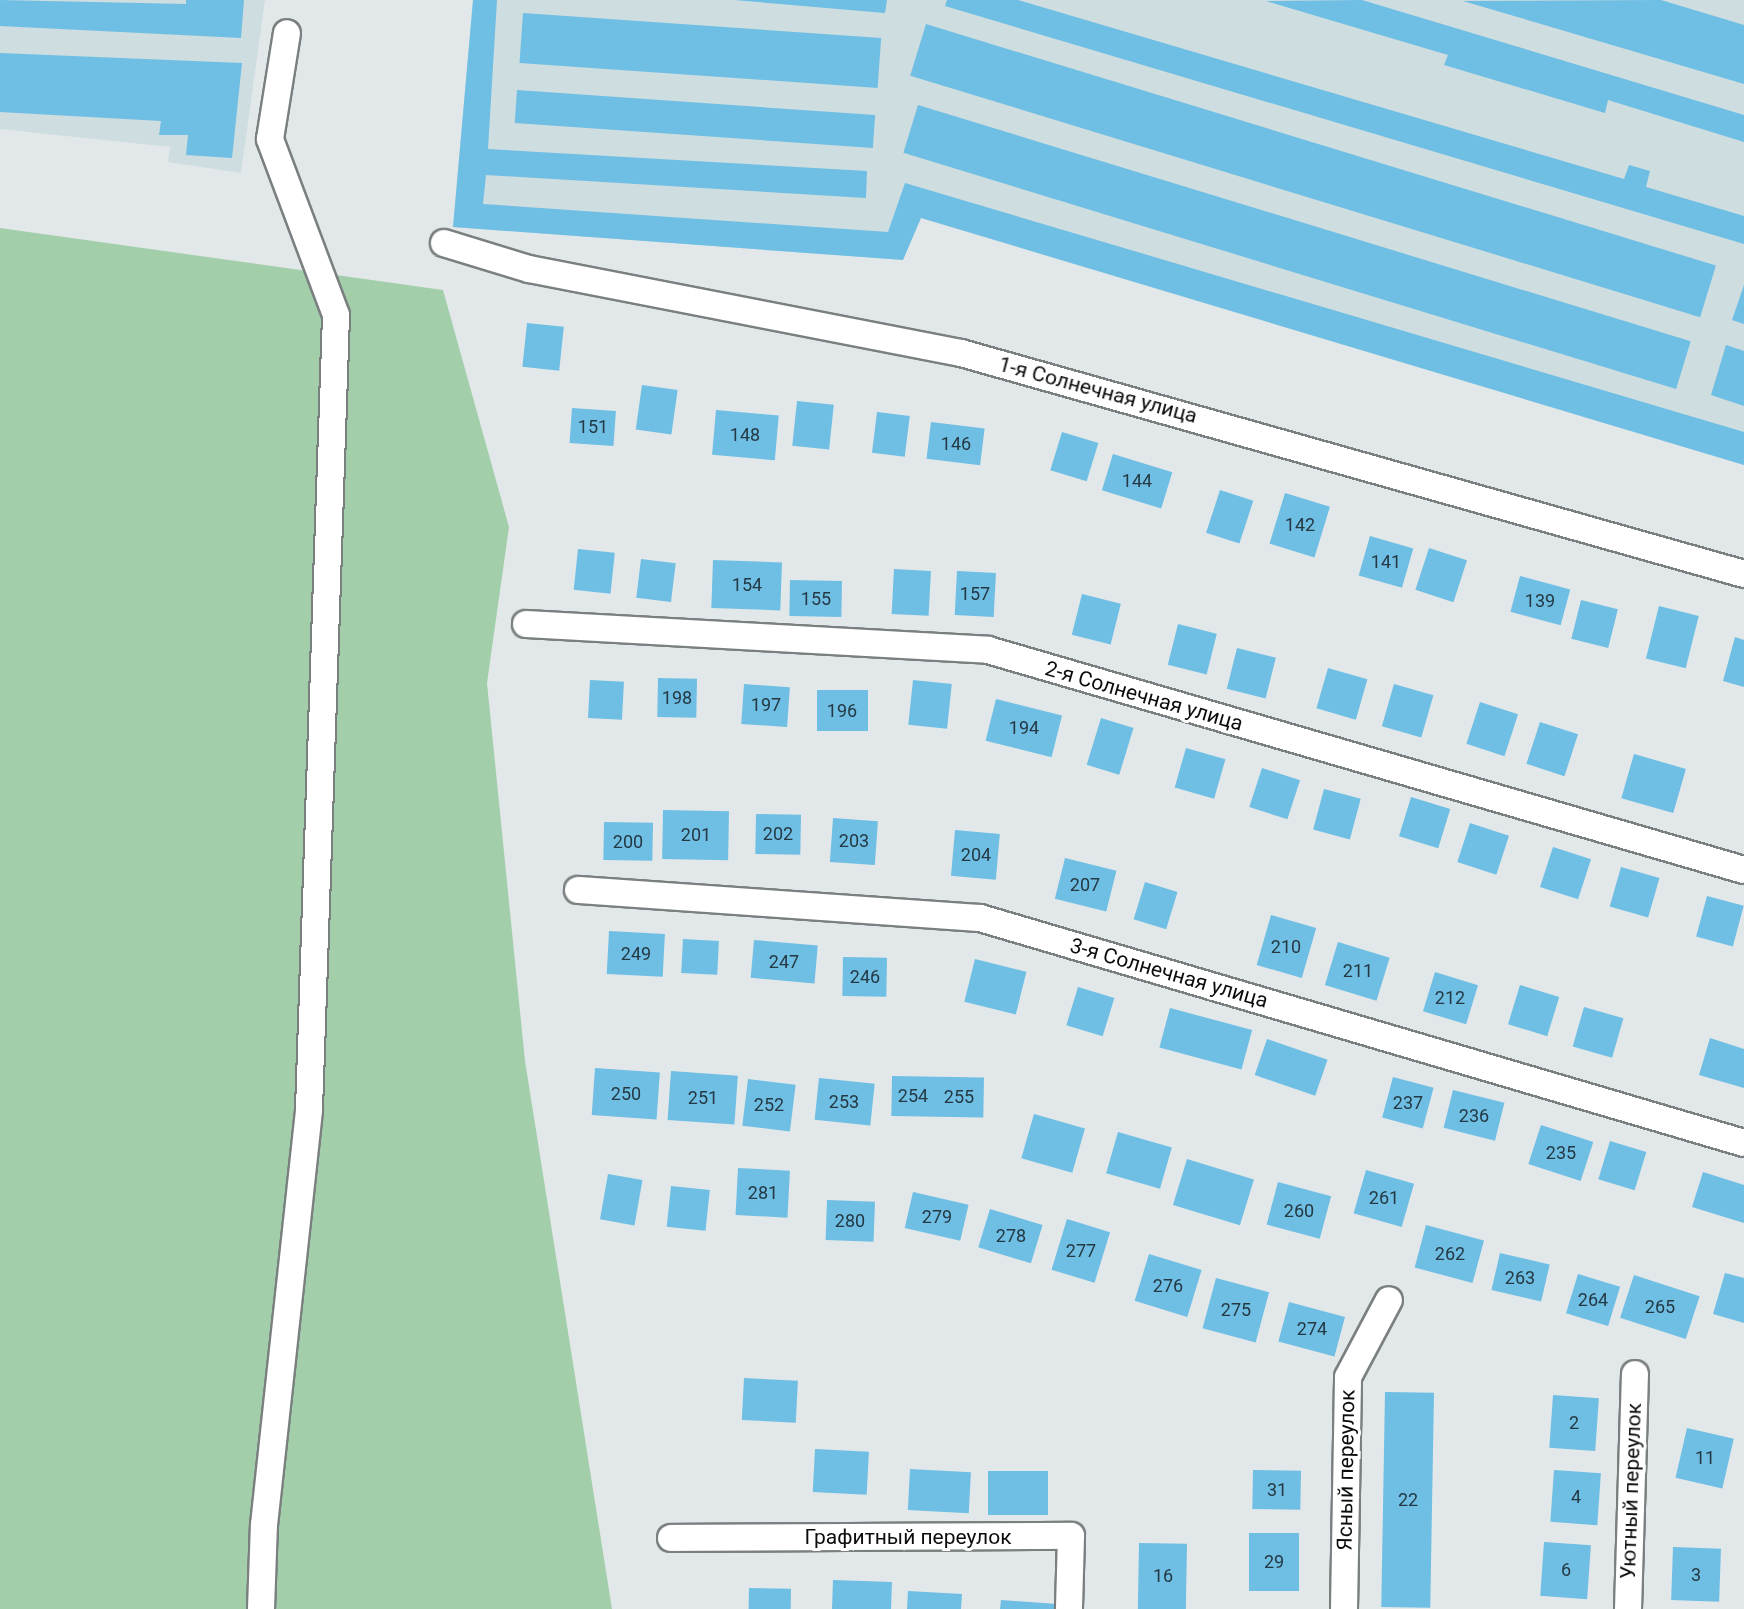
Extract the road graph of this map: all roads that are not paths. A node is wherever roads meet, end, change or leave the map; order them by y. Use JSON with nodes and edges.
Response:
{"nodes":[{"id":1,"x":287,"y":33,"type":"dead end"},
{"id":2,"x":444,"y":243,"type":"dead end"},
{"id":3,"x":1744,"y":574,"type":"edge"},
{"id":4,"x":526,"y":624,"type":"dead end"},
{"id":5,"x":1744,"y":870,"type":"edge"},
{"id":6,"x":578,"y":890,"type":"dead end"},
{"id":7,"x":1744,"y":1143,"type":"edge"},
{"id":8,"x":1389,"y":1300,"type":"dead end"},
{"id":9,"x":1635,"y":1374,"type":"dead end"},
{"id":10,"x":671,"y":1538,"type":"dead end"},
{"id":11,"x":261,"y":1609,"type":"edge"},
{"id":12,"x":1069,"y":1609,"type":"edge"},
{"id":13,"x":1343,"y":1609,"type":"edge"},
{"id":14,"x":1628,"y":1609,"type":"edge"}],
"edges":[{"from":1,"to":11,"type":"street"},
{"from":2,"to":3,"type":"street","name":"1-я Солнечная улица"},
{"from":4,"to":5,"type":"street","name":"2-я Солнечная улица"},
{"from":6,"to":7,"type":"street","name":"3-я Солнечная улица"},
{"from":8,"to":13,"type":"street","name":"Ясный переулок"},
{"from":9,"to":14,"type":"street","name":"Уютный переулок"},
{"from":10,"to":12,"type":"street","name":"Графитный переулок"}]}
